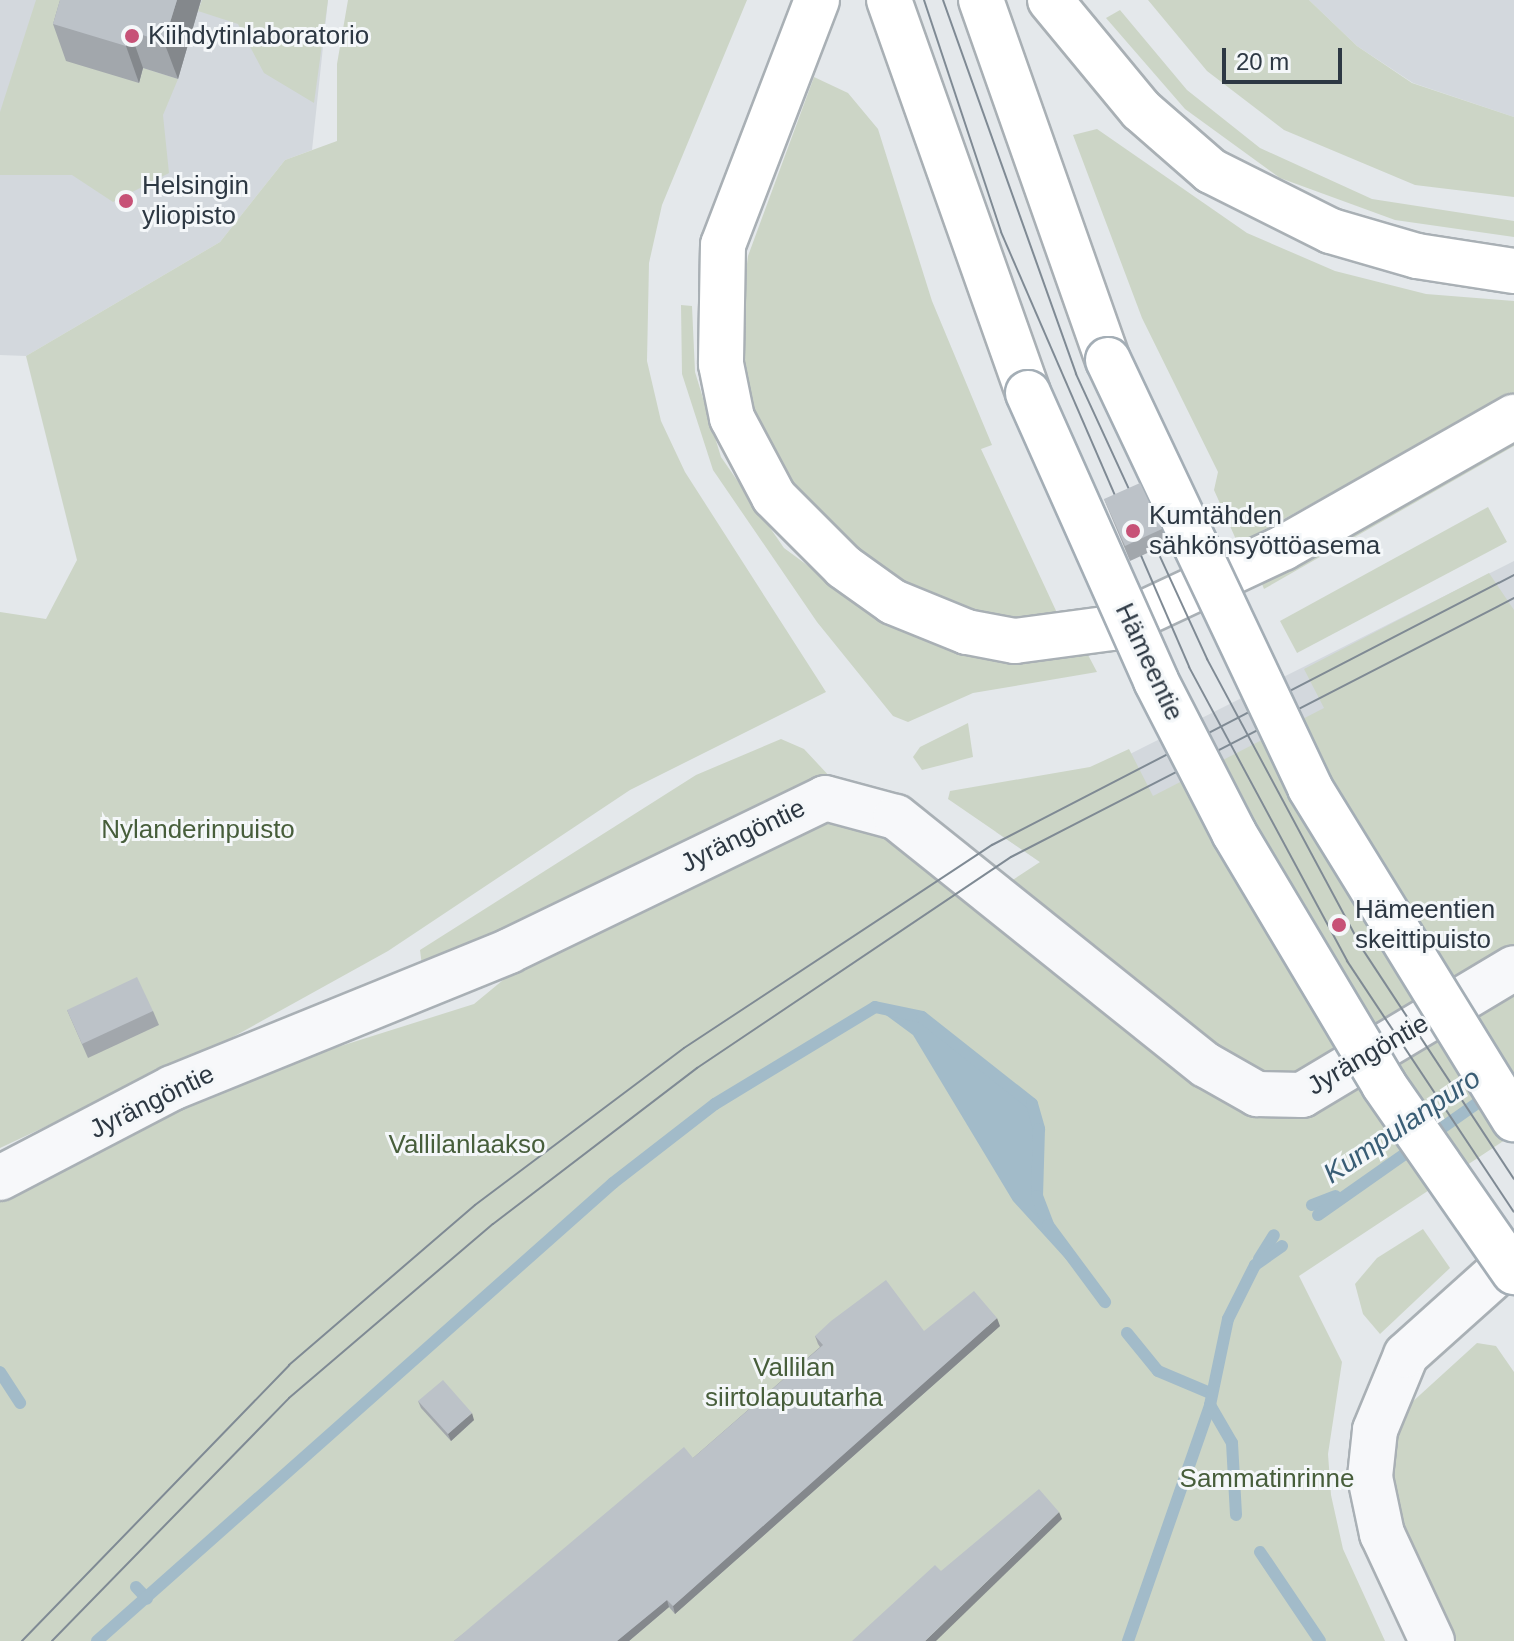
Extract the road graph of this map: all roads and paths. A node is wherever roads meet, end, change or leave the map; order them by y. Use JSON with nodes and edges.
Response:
{"nodes":[{"id":1,"x":817,"y":0,"type":"edge"},
{"id":2,"x":889,"y":0,"type":"edge"},
{"id":3,"x":981,"y":0,"type":"edge"},
{"id":4,"x":1050,"y":0,"type":"edge"},
{"id":5,"x":1514,"y":271,"type":"edge"},
{"id":6,"x":1514,"y":417,"type":"edge"},
{"id":7,"x":1514,"y":968,"type":"edge"},
{"id":8,"x":1514,"y":1119,"type":"edge"},
{"id":9,"x":0,"y":1178,"type":"edge"},
{"id":10,"x":1514,"y":1258,"type":"edge"},
{"id":11,"x":1514,"y":1272,"type":"edge"},
{"id":12,"x":1432,"y":1641,"type":"edge"}],
"edges":[{"from":1,"to":6,"type":"main road"},
{"from":2,"to":11,"type":"main road","name":"Hämeentie","bridge":true},
{"from":3,"to":8,"type":"main road","bridge":true},
{"from":4,"to":5,"type":"main road"},
{"from":7,"to":9,"type":"street","name":"Jyrängöntie"},
{"from":10,"to":12,"type":"street"}]}
